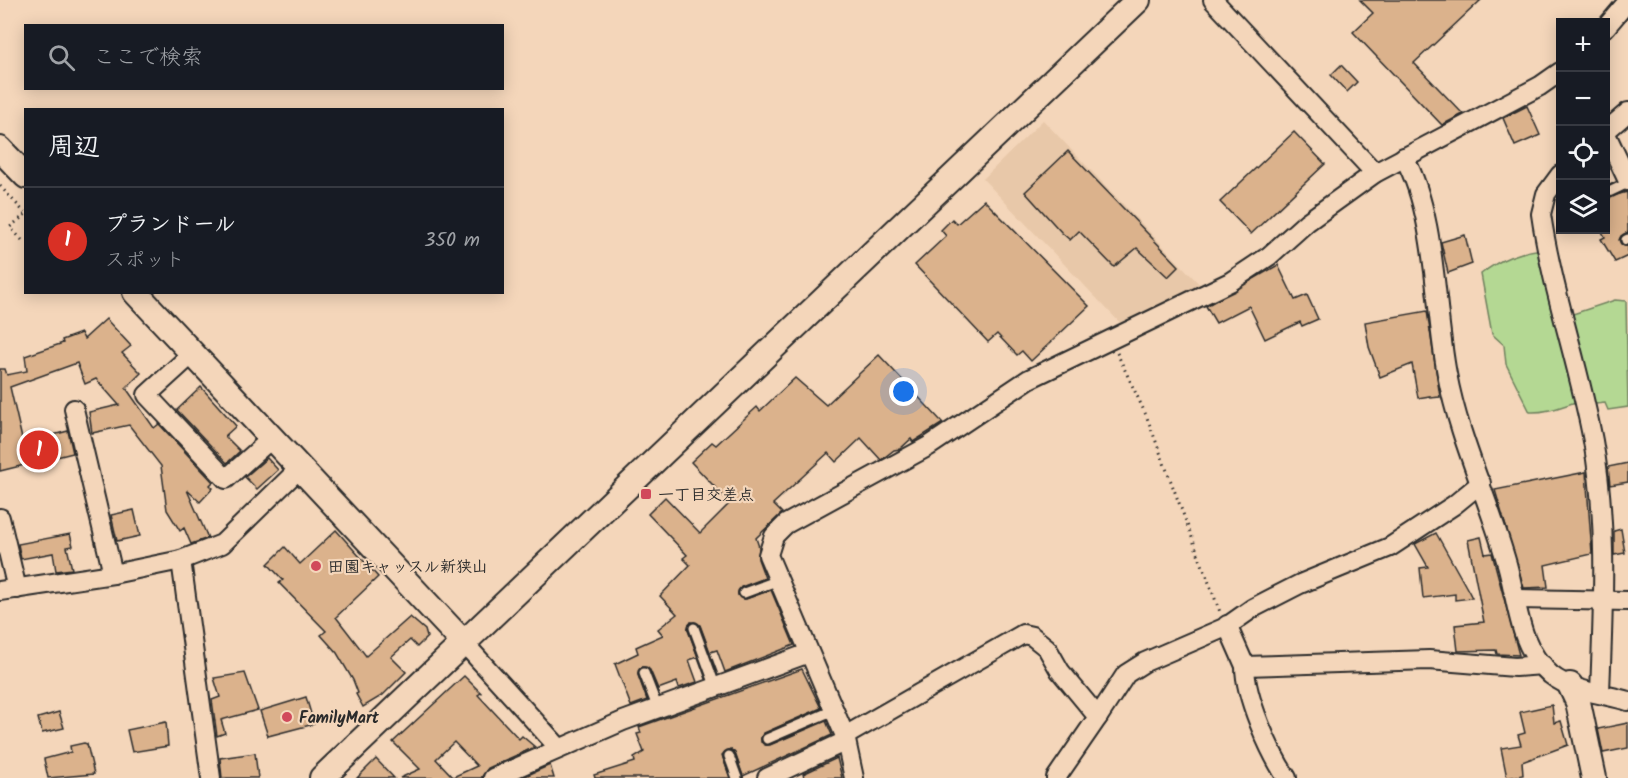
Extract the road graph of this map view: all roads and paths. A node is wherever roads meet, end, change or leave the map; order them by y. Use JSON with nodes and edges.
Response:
{"nodes":[{"id":1,"x":1138,"y":0,"type":"edge"},
{"id":2,"x":1213,"y":0,"type":"edge"},
{"id":3,"x":1628,"y":1,"type":"edge"},
{"id":4,"x":1610,"y":21,"type":"edge"},
{"id":5,"x":1556,"y":77,"type":"edge"},
{"id":6,"x":1628,"y":112,"type":"edge"},
{"id":7,"x":1610,"y":128,"type":"edge"},
{"id":8,"x":1610,"y":143,"type":"edge"},
{"id":9,"x":0,"y":149,"type":"edge"},
{"id":10,"x":1404,"y":157,"type":"junction"},
{"id":11,"x":1375,"y":173,"type":"junction"},
{"id":12,"x":24,"y":174,"type":"edge"},
{"id":13,"x":1556,"y":180,"type":"edge"},
{"id":14,"x":1628,"y":182,"type":"edge"},
{"id":15,"x":0,"y":186,"type":"edge"},
{"id":16,"x":1610,"y":191,"type":"edge"},
{"id":17,"x":24,"y":212,"type":"edge"},
{"id":18,"x":24,"y":216,"type":"edge"},
{"id":19,"x":22,"y":240,"type":"dead end"},
{"id":20,"x":137,"y":294,"type":"edge"},
{"id":21,"x":1110,"y":338,"type":"junction"},
{"id":22,"x":192,"y":354,"type":"junction"},
{"id":23,"x":74,"y":409,"type":"dead end"},
{"id":24,"x":272,"y":438,"type":"junction"},
{"id":25,"x":300,"y":468,"type":"junction"},
{"id":26,"x":1481,"y":483,"type":"junction"},
{"id":27,"x":0,"y":518,"type":"edge"},
{"id":28,"x":181,"y":560,"type":"junction"},
{"id":29,"x":113,"y":574,"type":"junction"},
{"id":30,"x":778,"y":580,"type":"junction"},
{"id":31,"x":8,"y":590,"type":"edge"},
{"id":32,"x":744,"y":593,"type":"dead end"},
{"id":33,"x":1516,"y":598,"type":"junction"},
{"id":34,"x":1603,"y":600,"type":"junction"},
{"id":35,"x":1628,"y":601,"type":"edge"},
{"id":36,"x":1227,"y":626,"type":"junction"},
{"id":37,"x":694,"y":628,"type":"dead end"},
{"id":38,"x":464,"y":643,"type":"junction"},
{"id":39,"x":809,"y":653,"type":"junction"},
{"id":40,"x":1543,"y":665,"type":"junction"},
{"id":41,"x":1245,"y":666,"type":"junction"},
{"id":42,"x":644,"y":673,"type":"dead end"},
{"id":43,"x":1570,"y":685,"type":"junction"},
{"id":44,"x":716,"y":688,"type":"junction"},
{"id":45,"x":1600,"y":692,"type":"junction"},
{"id":46,"x":1628,"y":701,"type":"edge"},
{"id":47,"x":658,"y":709,"type":"junction"},
{"id":48,"x":834,"y":710,"type":"junction"},
{"id":49,"x":1098,"y":717,"type":"junction"},
{"id":50,"x":767,"y":739,"type":"dead end"},
{"id":51,"x":845,"y":739,"type":"junction"},
{"id":52,"x":560,"y":748,"type":"junction"},
{"id":53,"x":729,"y":756,"type":"dead end"},
{"id":54,"x":211,"y":778,"type":"edge"},
{"id":55,"x":322,"y":778,"type":"edge"},
{"id":56,"x":493,"y":778,"type":"edge"},
{"id":57,"x":737,"y":778,"type":"edge"},
{"id":58,"x":767,"y":778,"type":"edge"},
{"id":59,"x":854,"y":778,"type":"edge"},
{"id":60,"x":1056,"y":778,"type":"edge"},
{"id":61,"x":1287,"y":778,"type":"edge"},
{"id":62,"x":1594,"y":778,"type":"edge"}],
"edges":[{"from":1,"to":38,"type":"street"},
{"from":2,"to":11,"type":"street"},
{"from":3,"to":4,"type":"street"},
{"from":5,"to":10,"type":"street"},
{"from":6,"to":7,"type":"street"},
{"from":8,"to":14,"type":"street"},
{"from":9,"to":12,"type":"street"},
{"from":10,"to":11,"type":"street"},
{"from":10,"to":26,"type":"street"},
{"from":11,"to":21,"type":"street"},
{"from":13,"to":34,"type":"street"},
{"from":14,"to":16,"type":"lane"},
{"from":15,"to":17,"type":"path"},
{"from":18,"to":19,"type":"path"},
{"from":20,"to":22,"type":"street"},
{"from":21,"to":30,"type":"street"},
{"from":21,"to":36,"type":"path"},
{"from":22,"to":24,"type":"street"},
{"from":22,"to":24,"type":"street"},
{"from":23,"to":29,"type":"street"},
{"from":24,"to":25,"type":"street"},
{"from":25,"to":28,"type":"street"},
{"from":25,"to":38,"type":"street"},
{"from":26,"to":33,"type":"street"},
{"from":26,"to":36,"type":"street"},
{"from":27,"to":31,"type":"street"},
{"from":28,"to":29,"type":"street"},
{"from":28,"to":54,"type":"street"},
{"from":29,"to":31,"type":"street"},
{"from":30,"to":32,"type":"lane"},
{"from":30,"to":39,"type":"street"},
{"from":33,"to":34,"type":"street"},
{"from":33,"to":40,"type":"street"},
{"from":34,"to":35,"type":"street"},
{"from":34,"to":45,"type":"street"},
{"from":36,"to":41,"type":"street"},
{"from":36,"to":49,"type":"street"},
{"from":37,"to":44,"type":"lane"},
{"from":38,"to":52,"type":"street"},
{"from":38,"to":55,"type":"street"},
{"from":39,"to":44,"type":"street"},
{"from":39,"to":48,"type":"street"},
{"from":40,"to":41,"type":"street"},
{"from":40,"to":43,"type":"street"},
{"from":41,"to":61,"type":"street"},
{"from":42,"to":47,"type":"lane"},
{"from":43,"to":45,"type":"street"},
{"from":43,"to":62,"type":"street"},
{"from":44,"to":47,"type":"street"},
{"from":45,"to":46,"type":"street"},
{"from":47,"to":52,"type":"street"},
{"from":48,"to":50,"type":"lane"},
{"from":48,"to":51,"type":"street"},
{"from":49,"to":51,"type":"street"},
{"from":49,"to":60,"type":"street"},
{"from":51,"to":58,"type":"street"},
{"from":51,"to":59,"type":"street"},
{"from":52,"to":56,"type":"street"},
{"from":53,"to":57,"type":"lane"}]}
